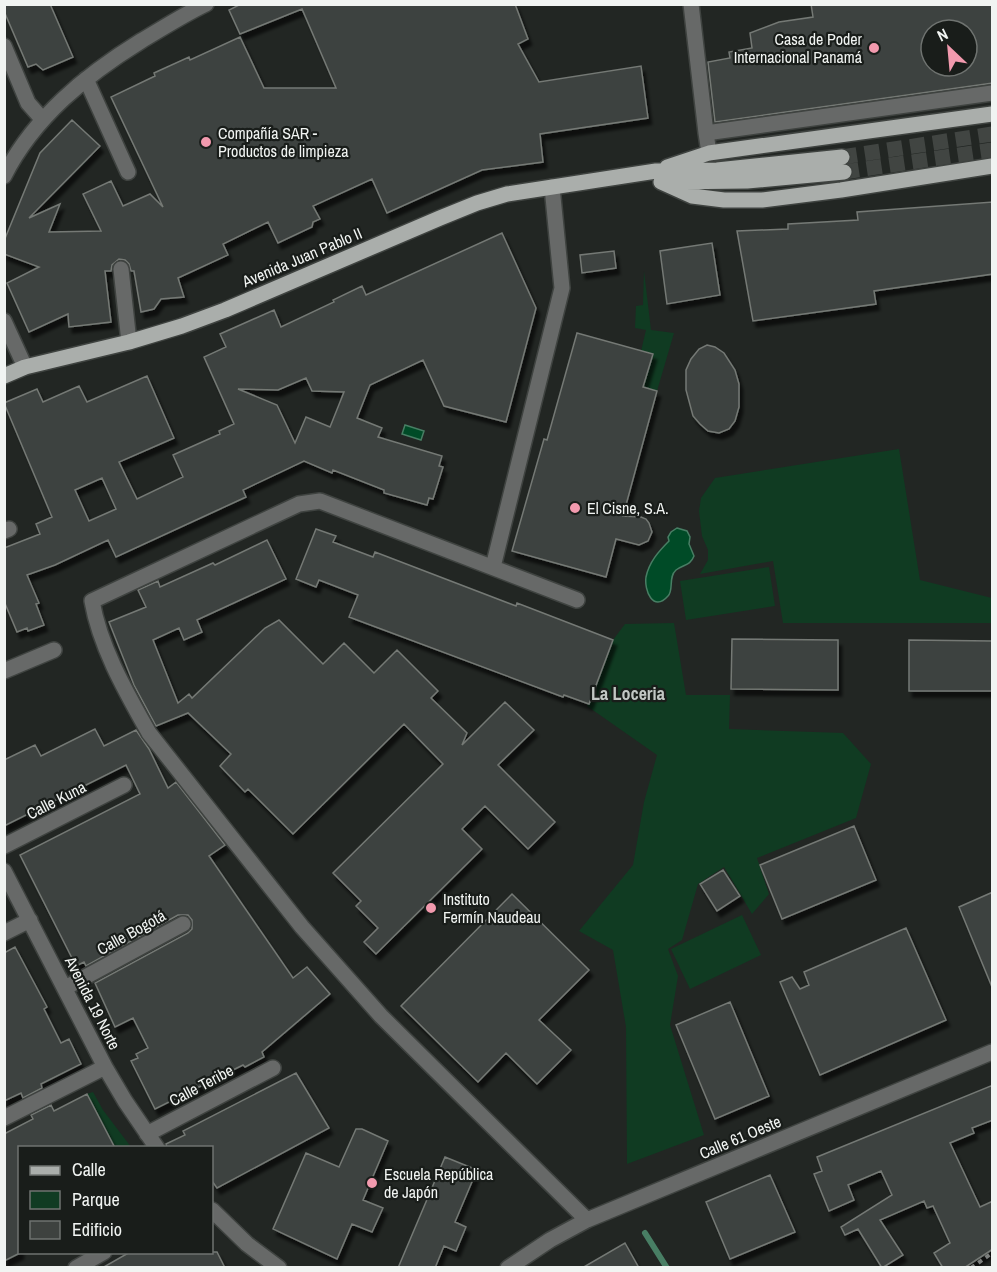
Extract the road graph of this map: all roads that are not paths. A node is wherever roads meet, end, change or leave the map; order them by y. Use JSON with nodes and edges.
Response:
{"nodes":[{"id":1,"x":206,"y":4,"type":"edge"},
{"id":2,"x":691,"y":4,"type":"edge"},
{"id":3,"x":4,"y":46,"type":"edge"},
{"id":4,"x":86,"y":79,"type":"junction"},
{"id":5,"x":993,"y":93,"type":"edge"},
{"id":6,"x":993,"y":114,"type":"edge"},
{"id":7,"x":43,"y":120,"type":"junction"},
{"id":8,"x":706,"y":133,"type":"junction"},
{"id":9,"x":709,"y":153,"type":"junction"},
{"id":10,"x":843,"y":164,"type":"tunnel mouth"},
{"id":11,"x":993,"y":166,"type":"edge"},
{"id":12,"x":128,"y":172,"type":"dead end"},
{"id":13,"x":4,"y":176,"type":"edge"},
{"id":14,"x":658,"y":176,"type":"junction"},
{"id":15,"x":552,"y":187,"type":"junction"},
{"id":16,"x":121,"y":269,"type":"dead end"},
{"id":17,"x":5,"y":322,"type":"edge"},
{"id":18,"x":129,"y":342,"type":"junction"},
{"id":19,"x":25,"y":367,"type":"junction"},
{"id":20,"x":4,"y":376,"type":"edge"},
{"id":21,"x":493,"y":567,"type":"junction"},
{"id":22,"x":577,"y":600,"type":"dead end"},
{"id":23,"x":54,"y":651,"type":"dead end"},
{"id":24,"x":4,"y":672,"type":"edge"},
{"id":25,"x":124,"y":785,"type":"dead end"},
{"id":26,"x":4,"y":846,"type":"edge"},
{"id":27,"x":4,"y":871,"type":"edge"},
{"id":28,"x":30,"y":920,"type":"junction"},
{"id":29,"x":183,"y":924,"type":"dead end"},
{"id":30,"x":4,"y":933,"type":"edge"},
{"id":31,"x":65,"y":988,"type":"junction"},
{"id":32,"x":993,"y":1052,"type":"edge"},
{"id":33,"x":105,"y":1066,"type":"junction"},
{"id":34,"x":273,"y":1068,"type":"dead end"},
{"id":35,"x":4,"y":1118,"type":"edge"},
{"id":36,"x":147,"y":1134,"type":"junction"},
{"id":37,"x":156,"y":1146,"type":"edge"},
{"id":38,"x":213,"y":1211,"type":"edge"},
{"id":39,"x":588,"y":1220,"type":"junction"},
{"id":40,"x":100,"y":1254,"type":"edge"},
{"id":41,"x":76,"y":1268,"type":"edge"},
{"id":42,"x":279,"y":1268,"type":"edge"},
{"id":43,"x":508,"y":1268,"type":"edge"}],
"edges":[{"from":1,"to":4,"type":"street"},
{"from":2,"to":8,"type":"street"},
{"from":3,"to":7,"type":"street"},
{"from":4,"to":7,"type":"street"},
{"from":4,"to":12,"type":"street"},
{"from":5,"to":8,"type":"street"},
{"from":6,"to":9,"type":"main road"},
{"from":7,"to":13,"type":"street"},
{"from":8,"to":9,"type":"street"},
{"from":9,"to":14,"type":"main road"},
{"from":10,"to":14,"type":"main road","name":"Avenida Juan Pablo II"},
{"from":11,"to":14,"type":"main road"},
{"from":14,"to":15,"type":"main road","name":"Avenida Juan Pablo II"},
{"from":15,"to":18,"type":"main road","name":"Avenida Juan Pablo II"},
{"from":15,"to":21,"type":"street"},
{"from":16,"to":18,"type":"street"},
{"from":17,"to":19,"type":"street"},
{"from":18,"to":19,"type":"main road","name":"Avenida Juan Pablo II"},
{"from":19,"to":20,"type":"main road","name":"Avenida Juan Pablo II"},
{"from":21,"to":22,"type":"street"},
{"from":21,"to":39,"type":"street"},
{"from":23,"to":24,"type":"street"},
{"from":25,"to":26,"type":"street","name":"Calle Kuna"},
{"from":27,"to":28,"type":"street","name":"Avenida 19 Norte"},
{"from":28,"to":30,"type":"street"},
{"from":28,"to":31,"type":"street","name":"Avenida 19 Norte"},
{"from":29,"to":31,"type":"street","name":"Calle Bogotá"},
{"from":31,"to":33,"type":"street","name":"Avenida 19 Norte"},
{"from":32,"to":39,"type":"street","name":"Calle 61 Oeste"},
{"from":33,"to":35,"type":"street"},
{"from":33,"to":36,"type":"street","name":"Avenida 19 Norte"},
{"from":34,"to":36,"type":"street","name":"Calle Teribe"},
{"from":36,"to":37,"type":"street","name":"Avenida 19 Norte"},
{"from":38,"to":42,"type":"street"},
{"from":39,"to":43,"type":"street","name":"Calle 61 Oeste"},
{"from":40,"to":41,"type":"street"}]}
